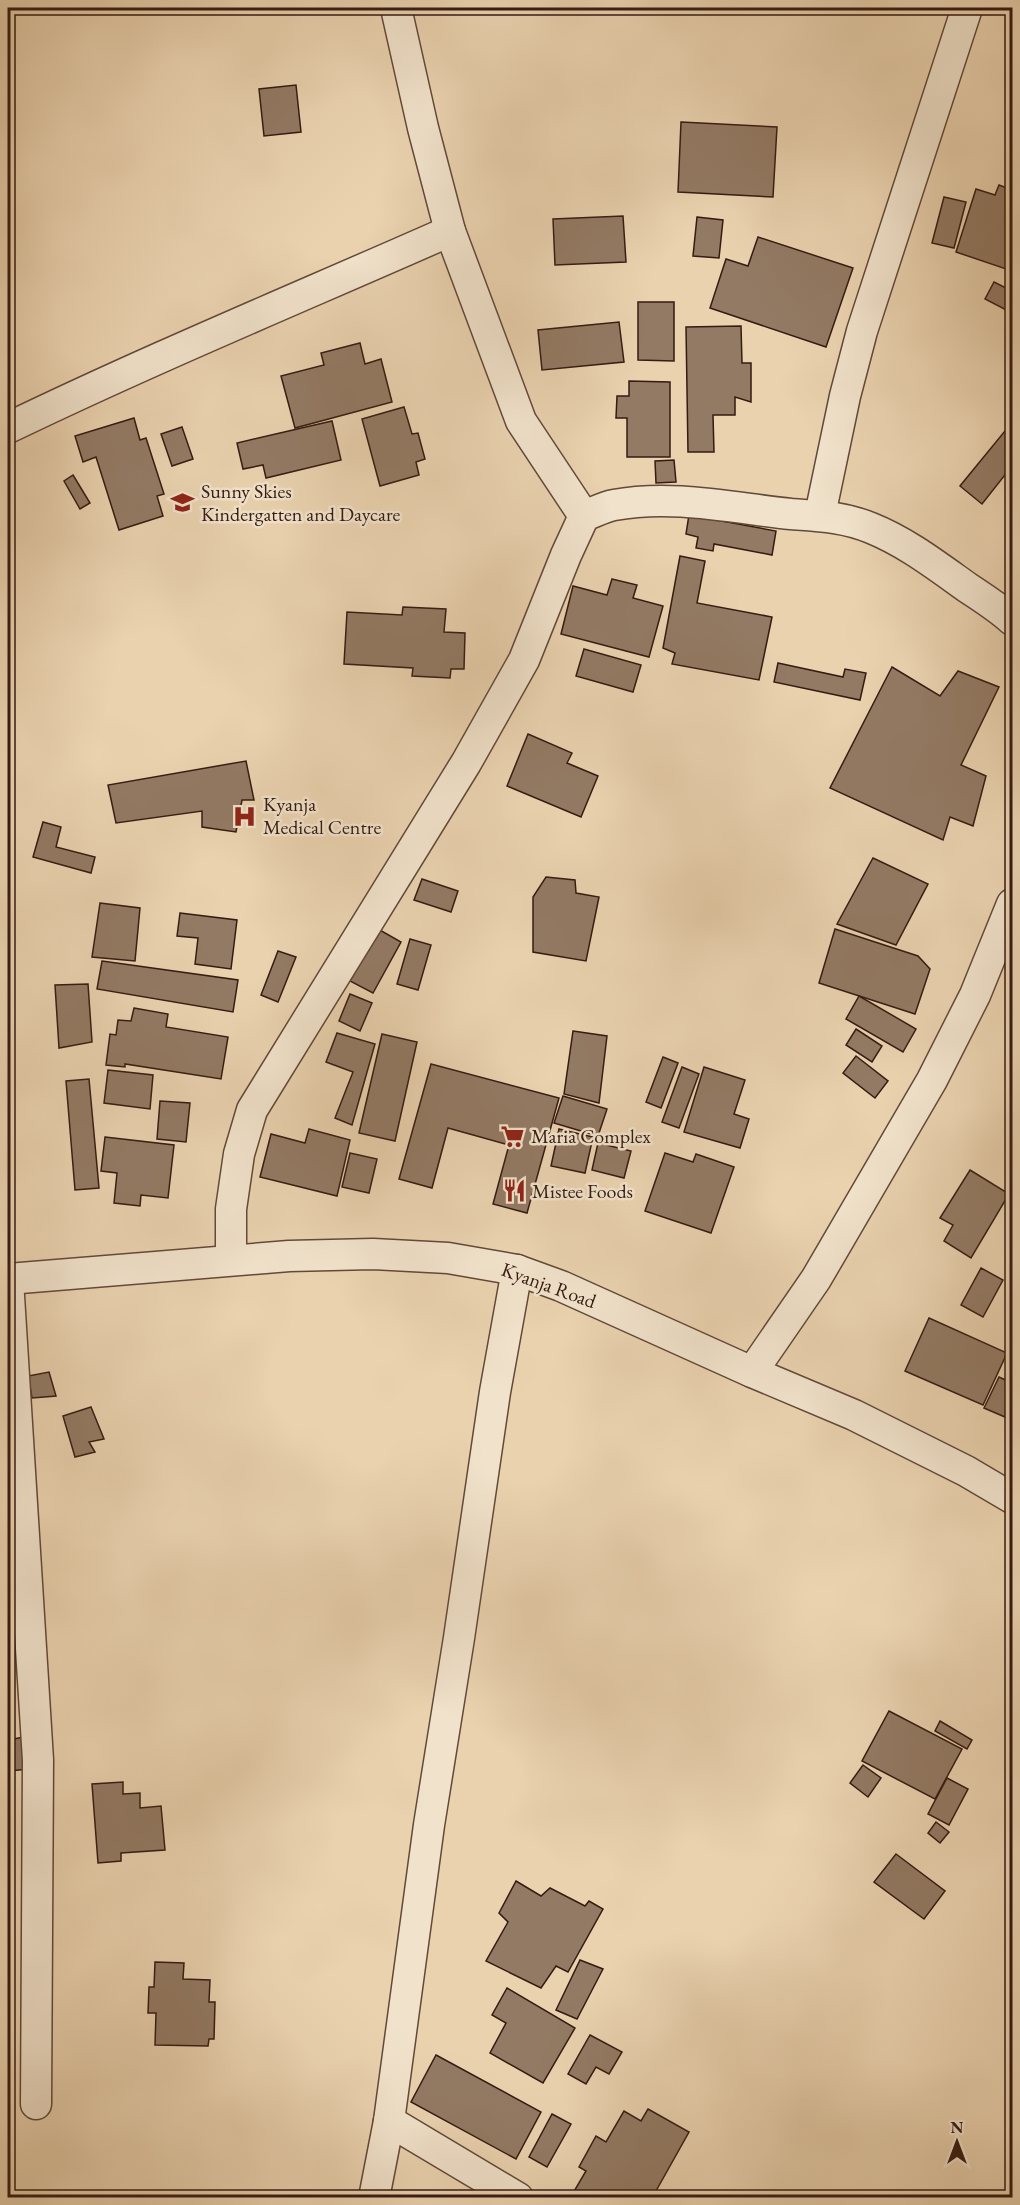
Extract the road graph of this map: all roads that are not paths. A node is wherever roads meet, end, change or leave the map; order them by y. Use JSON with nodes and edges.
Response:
{"nodes":[{"id":1,"x":396,"y":8,"type":"edge"},
{"id":2,"x":967,"y":8,"type":"edge"},
{"id":3,"x":450,"y":231,"type":"junction"},
{"id":4,"x":8,"y":428,"type":"edge"},
{"id":5,"x":820,"y":515,"type":"junction"},
{"id":6,"x":584,"y":516,"type":"junction"},
{"id":7,"x":1012,"y":620,"type":"edge"},
{"id":8,"x":1012,"y":904,"type":"edge"},
{"id":9,"x":231,"y":1260,"type":"junction"},
{"id":10,"x":517,"y":1270,"type":"junction"},
{"id":11,"x":8,"y":1279,"type":"edge"},
{"id":12,"x":752,"y":1372,"type":"junction"},
{"id":13,"x":1012,"y":1498,"type":"edge"},
{"id":14,"x":36,"y":2104,"type":"dead end"},
{"id":15,"x":389,"y":2121,"type":"junction"},
{"id":16,"x":374,"y":2198,"type":"edge"},
{"id":17,"x":518,"y":2198,"type":"edge"}],
"edges":[{"from":1,"to":3,"type":"street"},
{"from":2,"to":5,"type":"street"},
{"from":3,"to":4,"type":"street"},
{"from":3,"to":6,"type":"street"},
{"from":5,"to":6,"type":"street"},
{"from":5,"to":7,"type":"street"},
{"from":6,"to":9,"type":"street"},
{"from":8,"to":12,"type":"street"},
{"from":9,"to":10,"type":"street","name":"Kyanja Road"},
{"from":9,"to":11,"type":"street","name":"Kyanja Road"},
{"from":10,"to":12,"type":"street","name":"Kyanja Road"},
{"from":10,"to":15,"type":"street"},
{"from":11,"to":14,"type":"street"},
{"from":12,"to":13,"type":"street","name":"Kyanja Road"},
{"from":15,"to":16,"type":"street"},
{"from":15,"to":17,"type":"street"}]}
